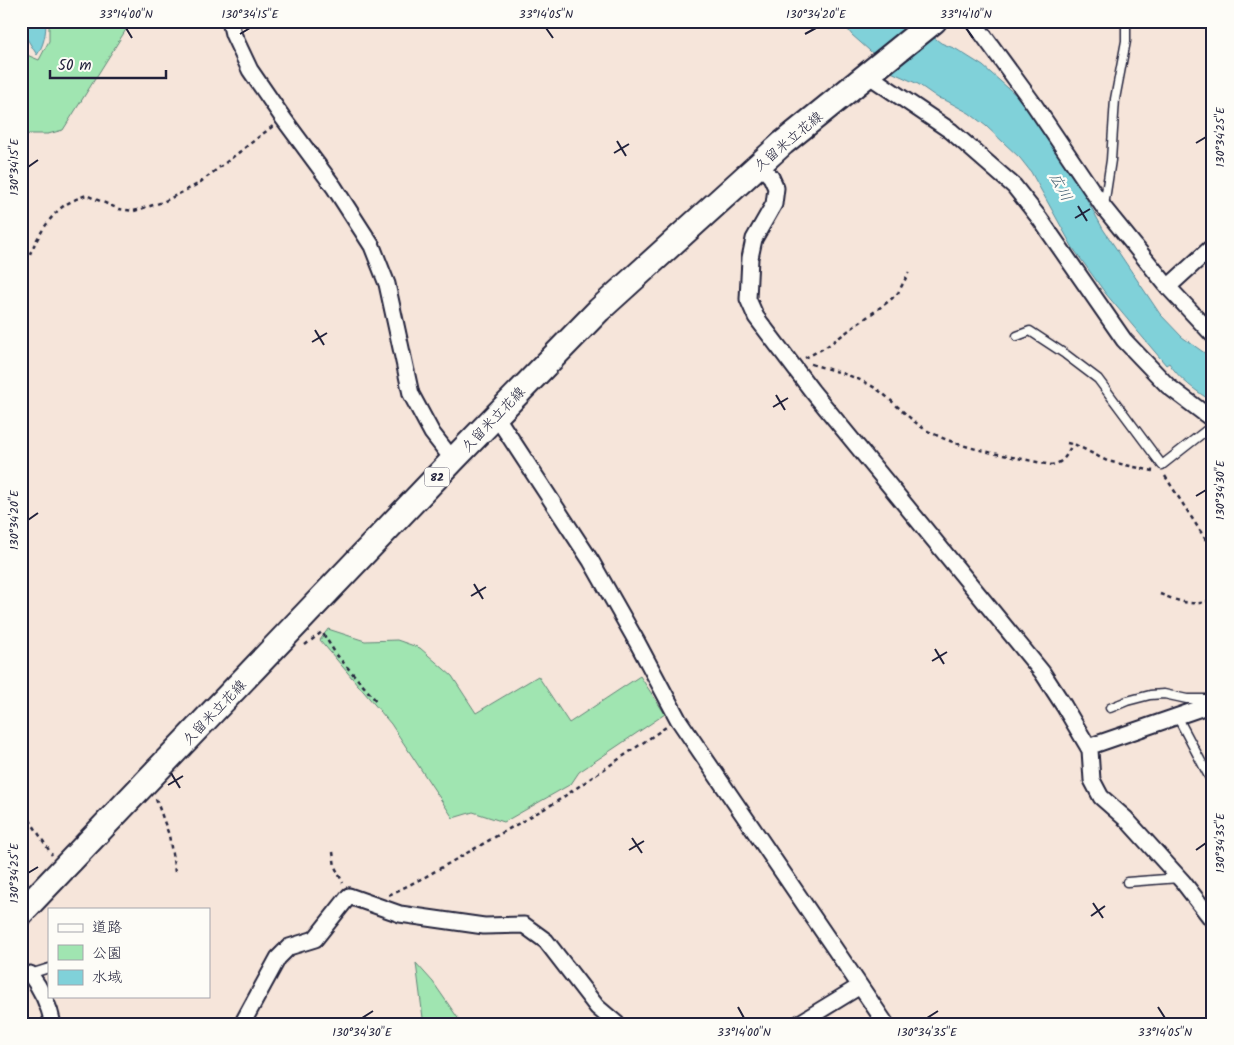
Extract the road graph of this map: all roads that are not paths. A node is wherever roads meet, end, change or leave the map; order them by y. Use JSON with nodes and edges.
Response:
{"nodes":[{"id":1,"x":230,"y":21,"type":"edge"},
{"id":2,"x":973,"y":21,"type":"edge"},
{"id":3,"x":1126,"y":21,"type":"edge"},
{"id":4,"x":934,"y":22,"type":"edge"},
{"id":5,"x":873,"y":71,"type":"junction"},
{"id":6,"x":759,"y":164,"type":"junction"},
{"id":7,"x":1104,"y":208,"type":"junction"},
{"id":8,"x":1213,"y":246,"type":"edge"},
{"id":9,"x":1168,"y":287,"type":"junction"},
{"id":10,"x":1213,"y":335,"type":"edge"},
{"id":11,"x":1017,"y":336,"type":"dead end"},
{"id":12,"x":496,"y":416,"type":"junction"},
{"id":13,"x":1213,"y":420,"type":"edge"},
{"id":14,"x":1213,"y":425,"type":"edge"},
{"id":15,"x":453,"y":460,"type":"junction"},
{"id":16,"x":1213,"y":699,"type":"edge"},
{"id":17,"x":1213,"y":704,"type":"edge"},
{"id":18,"x":1110,"y":708,"type":"dead end"},
{"id":19,"x":1177,"y":716,"type":"junction"},
{"id":20,"x":1088,"y":747,"type":"junction"},
{"id":21,"x":1213,"y":784,"type":"edge"},
{"id":22,"x":1179,"y":878,"type":"junction"},
{"id":23,"x":1127,"y":882,"type":"dead end"},
{"id":24,"x":21,"y":913,"type":"edge"},
{"id":25,"x":1213,"y":921,"type":"edge"},
{"id":26,"x":48,"y":968,"type":"edge"},
{"id":27,"x":26,"y":973,"type":"edge"},
{"id":28,"x":860,"y":986,"type":"junction"},
{"id":29,"x":246,"y":1022,"type":"edge"},
{"id":30,"x":53,"y":1024,"type":"edge"},
{"id":31,"x":617,"y":1024,"type":"edge"},
{"id":32,"x":798,"y":1024,"type":"edge"},
{"id":33,"x":886,"y":1024,"type":"edge"}],
"edges":[{"from":1,"to":15,"type":"street"},
{"from":2,"to":7,"type":"street"},
{"from":3,"to":7,"type":"lane"},
{"from":4,"to":5,"type":"main road","name":"久留米立花線","number":"82"},
{"from":5,"to":6,"type":"main road","name":"久留米立花線","number":"82"},
{"from":5,"to":13,"type":"street"},
{"from":6,"to":12,"type":"main road","name":"久留米立花線","number":"82"},
{"from":6,"to":20,"type":"street"},
{"from":7,"to":9,"type":"street"},
{"from":8,"to":9,"type":"street"},
{"from":9,"to":10,"type":"street"},
{"from":11,"to":14,"type":"lane"},
{"from":12,"to":15,"type":"main road","name":"久留米立花線","number":"82"},
{"from":12,"to":28,"type":"street"},
{"from":15,"to":24,"type":"main road","name":"久留米立花線","number":"82"},
{"from":16,"to":18,"type":"lane"},
{"from":17,"to":19,"type":"street"},
{"from":19,"to":20,"type":"street"},
{"from":19,"to":21,"type":"lane"},
{"from":20,"to":22,"type":"street"},
{"from":22,"to":23,"type":"lane"},
{"from":22,"to":25,"type":"street"},
{"from":26,"to":27,"type":"lane"},
{"from":27,"to":30,"type":"street"},
{"from":28,"to":32,"type":"street"},
{"from":28,"to":33,"type":"street"},
{"from":29,"to":31,"type":"street"}]}
